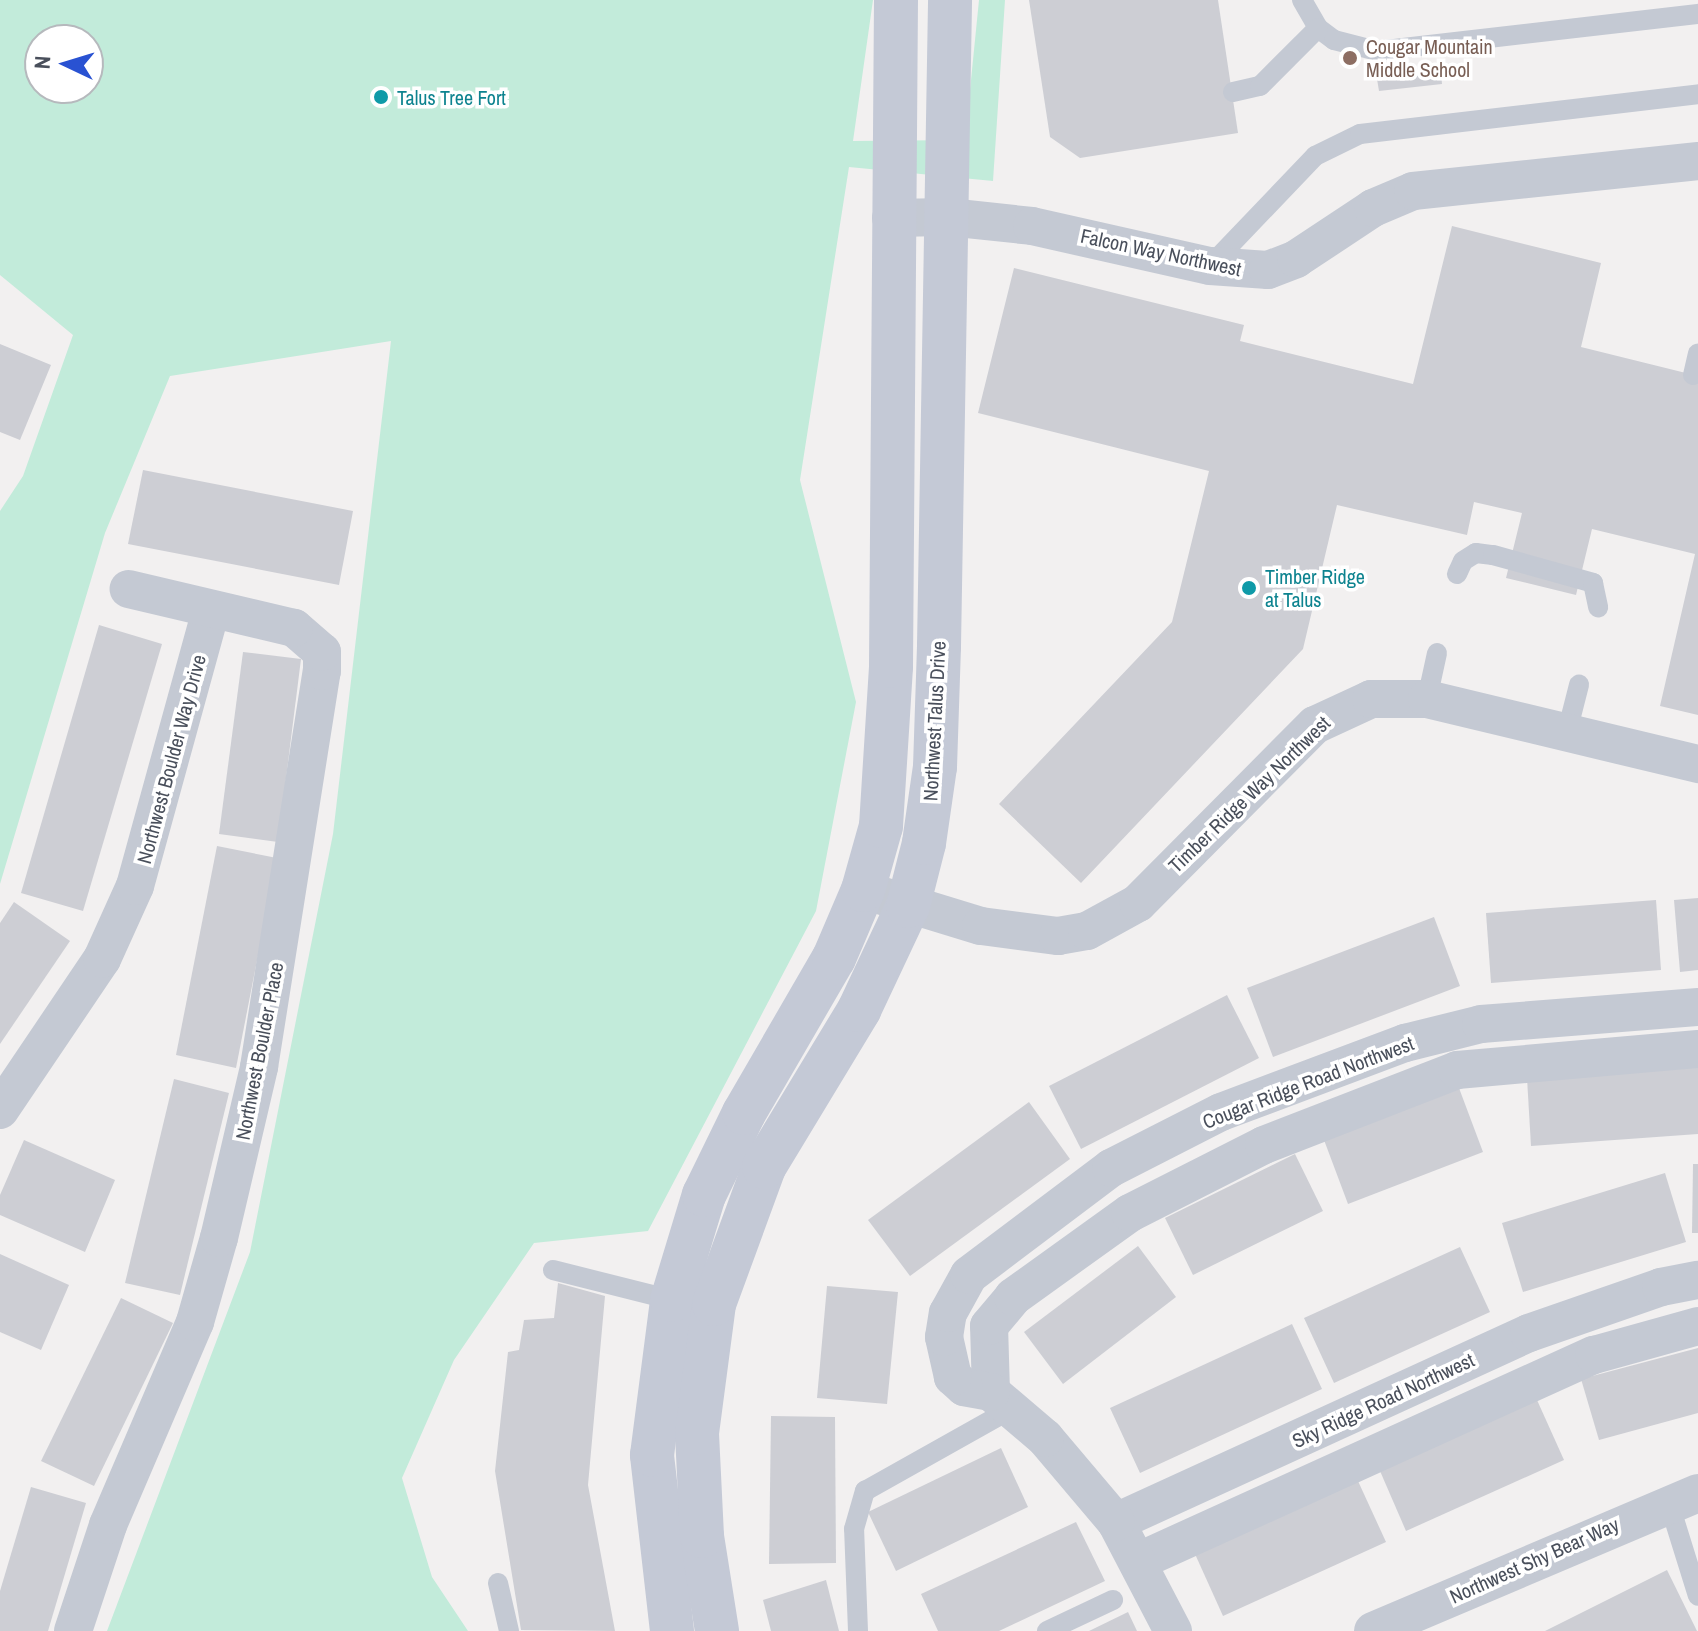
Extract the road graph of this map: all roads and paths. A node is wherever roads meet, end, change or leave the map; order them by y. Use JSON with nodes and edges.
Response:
{"nodes":[{"id":1,"x":896,"y":0,"type":"edge"},
{"id":2,"x":950,"y":0,"type":"edge"},
{"id":3,"x":1302,"y":0,"type":"edge"},
{"id":4,"x":1698,"y":14,"type":"edge"},
{"id":5,"x":1318,"y":28,"type":"junction"},
{"id":6,"x":1233,"y":92,"type":"dead end"},
{"id":7,"x":1698,"y":94,"type":"edge"},
{"id":8,"x":1698,"y":162,"type":"edge"},
{"id":9,"x":948,"y":217,"type":"junction"},
{"id":10,"x":891,"y":218,"type":"junction"},
{"id":11,"x":1210,"y":266,"type":"junction"},
{"id":12,"x":1698,"y":354,"type":"edge"},
{"id":13,"x":1693,"y":375,"type":"dead end"},
{"id":14,"x":1457,"y":574,"type":"dead end"},
{"id":15,"x":129,"y":589,"type":"dead end"},
{"id":16,"x":1598,"y":607,"type":"dead end"},
{"id":17,"x":211,"y":611,"type":"junction"},
{"id":18,"x":1437,"y":653,"type":"dead end"},
{"id":19,"x":1579,"y":685,"type":"dead end"},
{"id":20,"x":1427,"y":699,"type":"junction"},
{"id":21,"x":1567,"y":732,"type":"junction"},
{"id":22,"x":1698,"y":764,"type":"edge"},
{"id":23,"x":863,"y":890,"type":"junction"},
{"id":24,"x":908,"y":906,"type":"junction"},
{"id":25,"x":1698,"y":1007,"type":"edge"},
{"id":26,"x":1698,"y":1049,"type":"edge"},
{"id":27,"x":0,"y":1110,"type":"edge"},
{"id":28,"x":553,"y":1270,"type":"dead end"},
{"id":29,"x":1698,"y":1280,"type":"edge"},
{"id":30,"x":672,"y":1300,"type":"junction"},
{"id":31,"x":1698,"y":1326,"type":"edge"},
{"id":32,"x":1001,"y":1400,"type":"junction"},
{"id":33,"x":1683,"y":1498,"type":"edge"},
{"id":34,"x":1116,"y":1522,"type":"junction"},
{"id":35,"x":1139,"y":1561,"type":"junction"},
{"id":36,"x":498,"y":1583,"type":"dead end"},
{"id":37,"x":1698,"y":1596,"type":"edge"},
{"id":38,"x":1113,"y":1600,"type":"dead end"},
{"id":39,"x":73,"y":1631,"type":"edge"},
{"id":40,"x":509,"y":1631,"type":"edge"},
{"id":41,"x":672,"y":1631,"type":"edge"},
{"id":42,"x":717,"y":1631,"type":"edge"},
{"id":43,"x":858,"y":1631,"type":"edge"},
{"id":44,"x":1047,"y":1631,"type":"edge"},
{"id":45,"x":1173,"y":1631,"type":"edge"},
{"id":46,"x":1373,"y":1631,"type":"edge"}],
"edges":[{"from":1,"to":10,"type":"street"},
{"from":2,"to":9,"type":"street","name":"Northwest Talus Drive"},
{"from":3,"to":5,"type":"lane"},
{"from":4,"to":5,"type":"lane"},
{"from":5,"to":6,"type":"lane"},
{"from":7,"to":11,"type":"lane"},
{"from":8,"to":11,"type":"street","name":"Falcon Way Northwest"},
{"from":9,"to":10,"type":"street","name":"Falcon Way Northwest"},
{"from":9,"to":11,"type":"street","name":"Falcon Way Northwest"},
{"from":9,"to":24,"type":"street","name":"Northwest Talus Drive"},
{"from":10,"to":23,"type":"street"},
{"from":12,"to":13,"type":"lane"},
{"from":14,"to":16,"type":"lane"},
{"from":15,"to":17,"type":"street","name":"Northwest Boulder Place"},
{"from":17,"to":27,"type":"street","name":"Northwest Boulder Way Drive"},
{"from":17,"to":39,"type":"street","name":"Northwest Boulder Place"},
{"from":18,"to":20,"type":"lane"},
{"from":19,"to":21,"type":"lane"},
{"from":20,"to":21,"type":"street","name":"Timber Ridge Way Northwest"},
{"from":20,"to":24,"type":"street","name":"Timber Ridge Way Northwest"},
{"from":21,"to":22,"type":"street","name":"Timber Ridge Way Northwest"},
{"from":23,"to":24,"type":"street","name":"Timber Ridge Way Northwest"},
{"from":23,"to":30,"type":"street"},
{"from":24,"to":42,"type":"street","name":"Northwest Talus Drive"},
{"from":25,"to":32,"type":"street","name":"Cougar Ridge Road Northwest"},
{"from":26,"to":32,"type":"street"},
{"from":28,"to":30,"type":"lane"},
{"from":29,"to":34,"type":"street","name":"Sky Ridge Road Northwest"},
{"from":30,"to":41,"type":"street"},
{"from":31,"to":35,"type":"street"},
{"from":32,"to":34,"type":"street","name":"Cougar Ridge Road Northwest"},
{"from":32,"to":43,"type":"lane"},
{"from":33,"to":37,"type":"lane"},
{"from":33,"to":46,"type":"street","name":"Northwest Shy Bear Way"},
{"from":34,"to":35,"type":"street"},
{"from":35,"to":45,"type":"street"},
{"from":36,"to":40,"type":"lane"},
{"from":38,"to":44,"type":"lane"}]}
